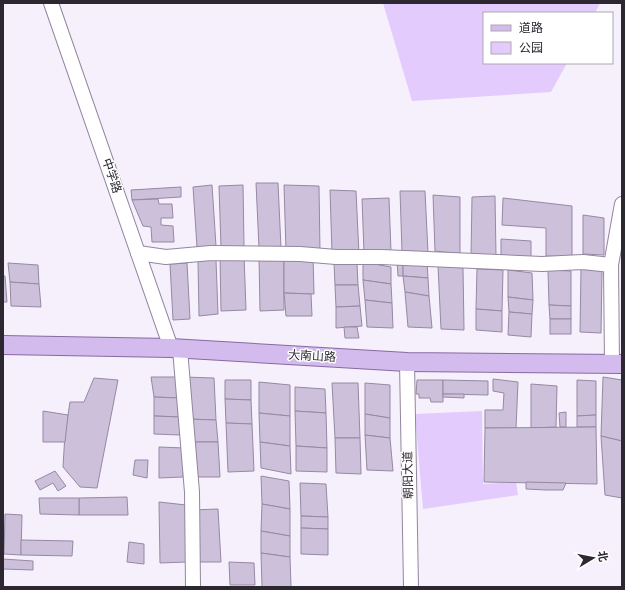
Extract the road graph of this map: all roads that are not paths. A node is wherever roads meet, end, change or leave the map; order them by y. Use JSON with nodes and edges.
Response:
{"nodes":[{"id":1,"x":51,"y":3,"type":"edge"},
{"id":2,"x":622,"y":204,"type":"edge"},
{"id":3,"x":138,"y":253,"type":"junction"},
{"id":4,"x":611,"y":265,"type":"junction"},
{"id":5,"x":3,"y":345,"type":"edge"},
{"id":6,"x":175,"y":349,"type":"junction"},
{"id":7,"x":408,"y":362,"type":"junction"},
{"id":8,"x":617,"y":364,"type":"edge"},
{"id":9,"x":193,"y":587,"type":"edge"},
{"id":10,"x":411,"y":587,"type":"edge"}],
"edges":[{"from":1,"to":3,"type":"street","name":"中学路"},
{"from":2,"to":4,"type":"street"},
{"from":3,"to":4,"type":"street"},
{"from":3,"to":6,"type":"street","name":"中学路"},
{"from":4,"to":8,"type":"street"},
{"from":5,"to":6,"type":"main road","name":"大南山路"},
{"from":6,"to":7,"type":"main road","name":"大南山路"},
{"from":6,"to":9,"type":"street","name":"中学路"},
{"from":7,"to":8,"type":"main road","name":"大南山路"},
{"from":7,"to":10,"type":"street","name":"朝阳大道"}]}
